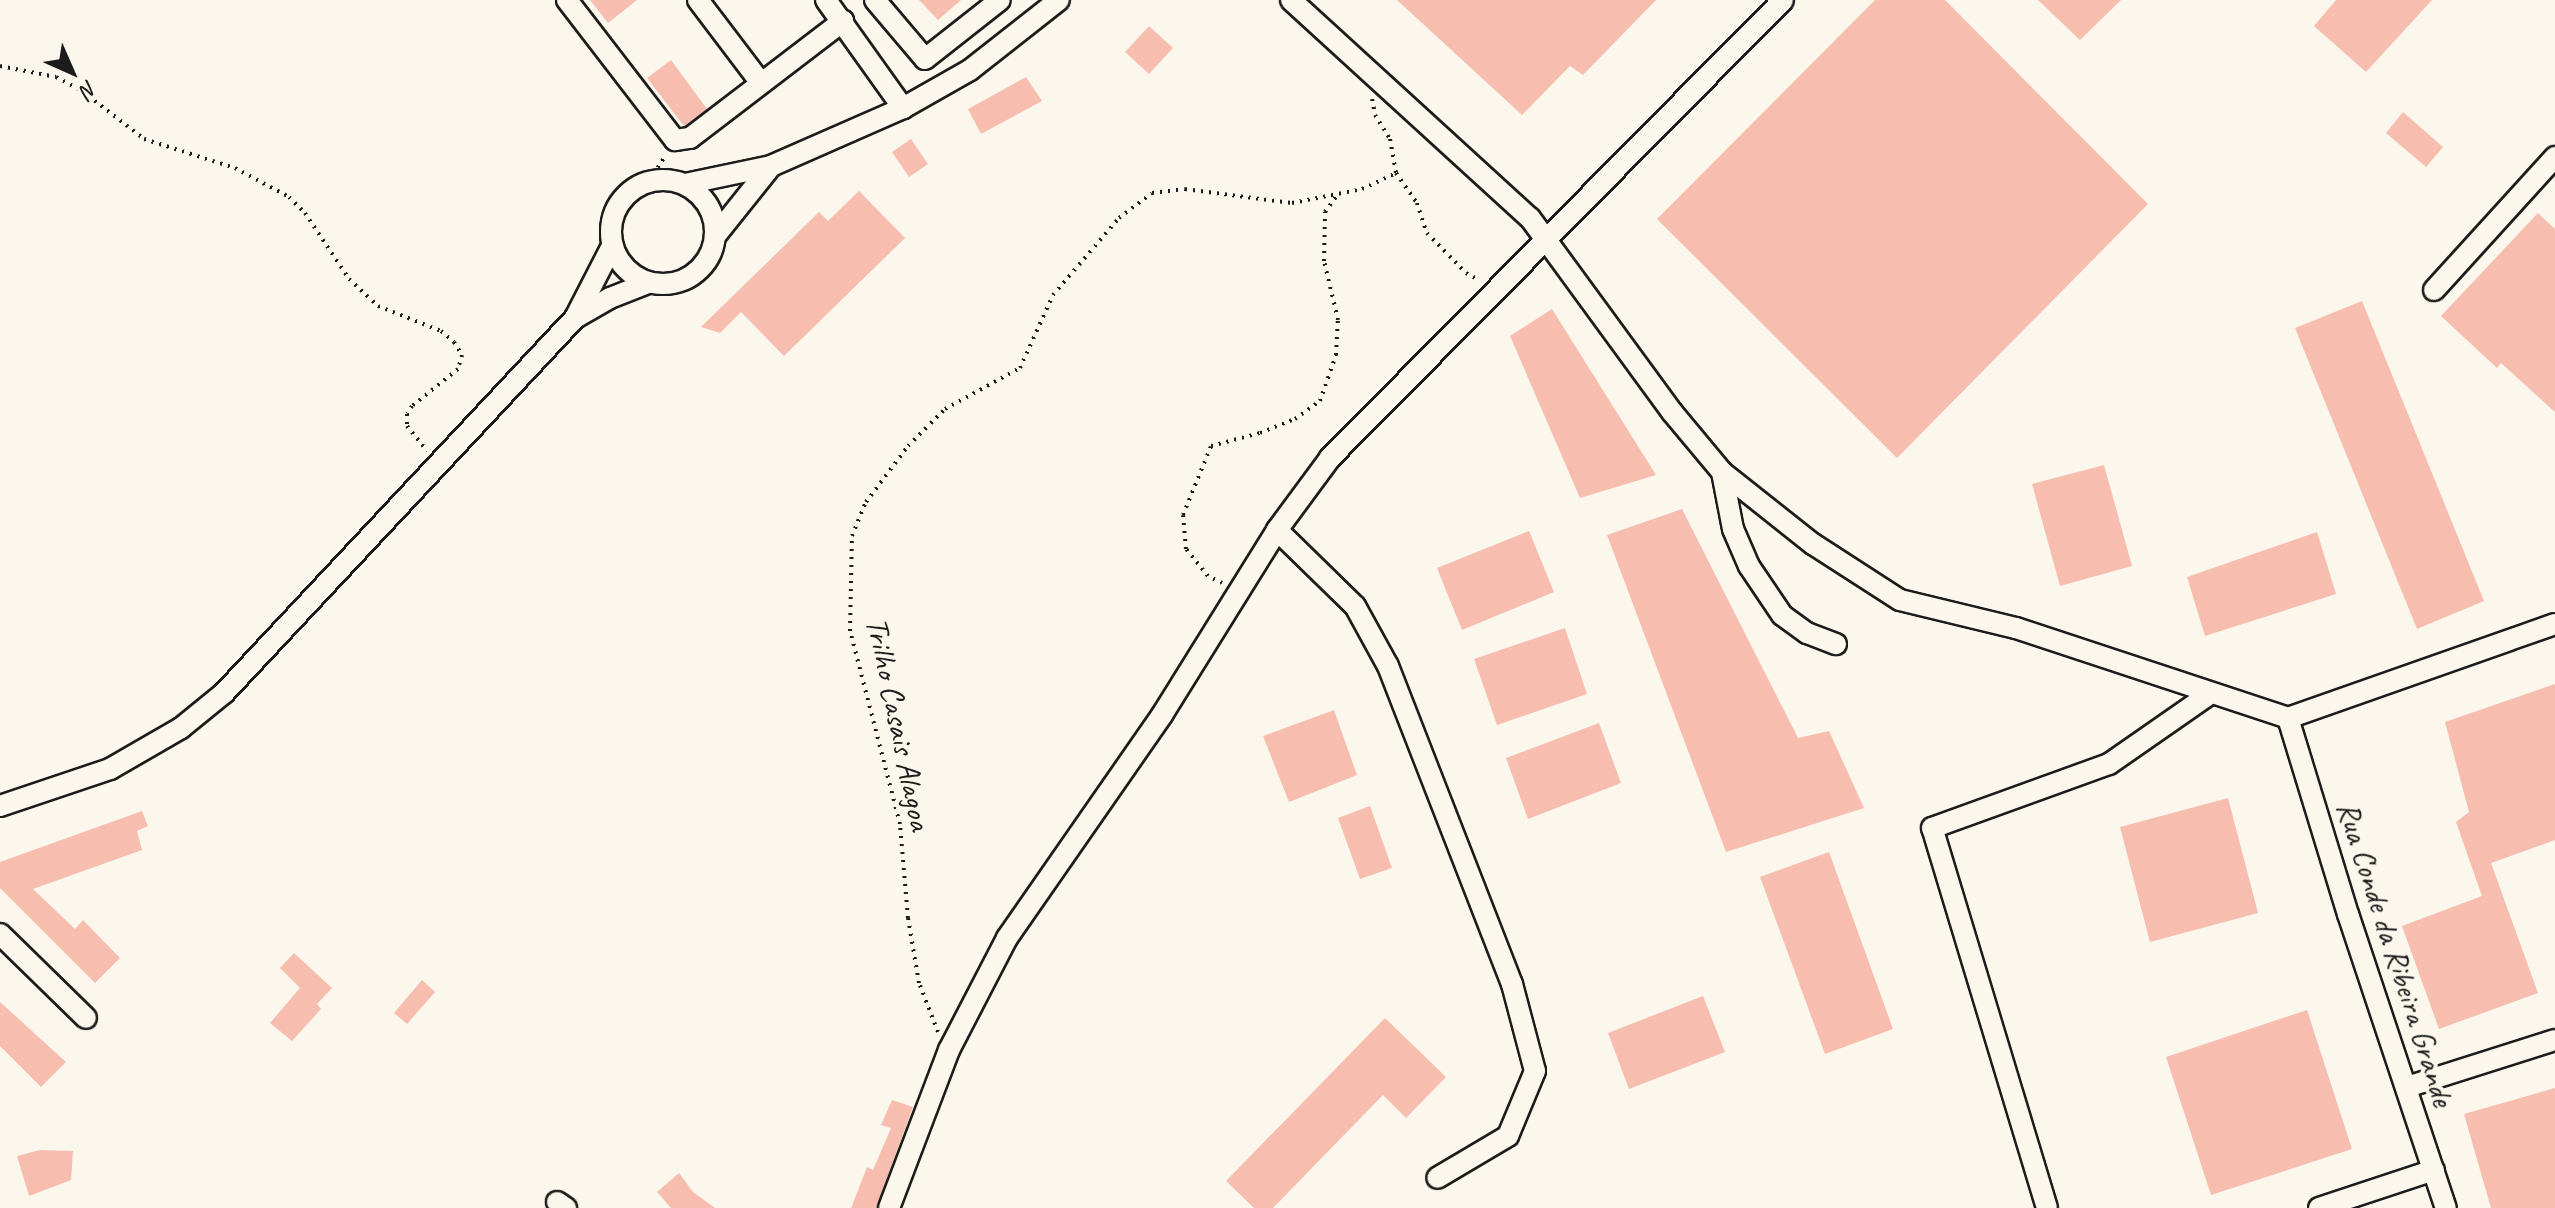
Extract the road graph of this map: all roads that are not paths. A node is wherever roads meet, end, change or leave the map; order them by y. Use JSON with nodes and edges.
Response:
{"nodes":[{"id":1,"x":567,"y":0,"type":"edge"},
{"id":2,"x":698,"y":0,"type":"edge"},
{"id":3,"x":826,"y":0,"type":"edge"},
{"id":4,"x":875,"y":0,"type":"edge"},
{"id":5,"x":1000,"y":0,"type":"edge"},
{"id":6,"x":1059,"y":0,"type":"edge"},
{"id":7,"x":1291,"y":0,"type":"edge"},
{"id":8,"x":1783,"y":0,"type":"edge"},
{"id":9,"x":843,"y":21,"type":"junction"},
{"id":10,"x":761,"y":83,"type":"junction"},
{"id":11,"x":903,"y":108,"type":"junction"},
{"id":12,"x":2555,"y":157,"type":"edge"},
{"id":13,"x":771,"y":166,"type":"junction"},
{"id":14,"x":685,"y":184,"type":"junction"},
{"id":15,"x":716,"y":235,"type":"junction"},
{"id":16,"x":1548,"y":238,"type":"junction"},
{"id":17,"x":612,"y":246,"type":"junction"},
{"id":18,"x":648,"y":283,"type":"junction"},
{"id":19,"x":2434,"y":290,"type":"dead end"},
{"id":20,"x":575,"y":318,"type":"junction"},
{"id":21,"x":1722,"y":472,"type":"junction"},
{"id":22,"x":1277,"y":530,"type":"junction"},
{"id":23,"x":2555,"y":624,"type":"edge"},
{"id":24,"x":1836,"y":644,"type":"dead end"},
{"id":25,"x":2211,"y":693,"type":"junction"},
{"id":26,"x":2288,"y":718,"type":"junction"},
{"id":27,"x":0,"y":806,"type":"edge"},
{"id":28,"x":0,"y":934,"type":"edge"},
{"id":29,"x":86,"y":1018,"type":"dead end"},
{"id":30,"x":2555,"y":1040,"type":"edge"},
{"id":31,"x":2407,"y":1087,"type":"junction"},
{"id":32,"x":2434,"y":1170,"type":"junction"},
{"id":33,"x":1437,"y":1178,"type":"dead end"},
{"id":34,"x":889,"y":1208,"type":"edge"},
{"id":35,"x":2047,"y":1208,"type":"edge"},
{"id":36,"x":2319,"y":1208,"type":"edge"},
{"id":37,"x":2446,"y":1208,"type":"edge"}],
"edges":[{"from":1,"to":10,"type":"street"},
{"from":2,"to":10,"type":"street"},
{"from":3,"to":9,"type":"street"},
{"from":4,"to":5,"type":"street"},
{"from":6,"to":11,"type":"street"},
{"from":7,"to":16,"type":"street"},
{"from":8,"to":16,"type":"street"},
{"from":9,"to":10,"type":"street"},
{"from":9,"to":11,"type":"street"},
{"from":11,"to":13,"type":"street"},
{"from":12,"to":19,"type":"street"},
{"from":13,"to":14,"type":"street"},
{"from":13,"to":15,"type":"street"},
{"from":14,"to":15,"type":"street"},
{"from":14,"to":17,"type":"street"},
{"from":15,"to":18,"type":"street"},
{"from":16,"to":21,"type":"street"},
{"from":16,"to":22,"type":"street"},
{"from":17,"to":18,"type":"street"},
{"from":17,"to":20,"type":"street"},
{"from":18,"to":20,"type":"street"},
{"from":20,"to":27,"type":"street"},
{"from":21,"to":24,"type":"street"},
{"from":21,"to":25,"type":"street"},
{"from":22,"to":33,"type":"street"},
{"from":22,"to":34,"type":"street"},
{"from":23,"to":26,"type":"street"},
{"from":25,"to":26,"type":"street"},
{"from":25,"to":35,"type":"street"},
{"from":26,"to":31,"type":"street","name":"Rua Conde da Ribeira Grande"},
{"from":28,"to":29,"type":"street"},
{"from":30,"to":31,"type":"street"},
{"from":31,"to":32,"type":"street","name":"Rua Conde da Ribeira Grande"},
{"from":32,"to":36,"type":"street"},
{"from":32,"to":37,"type":"street","name":"Rua Conde da Ribeira Grande"}]}
